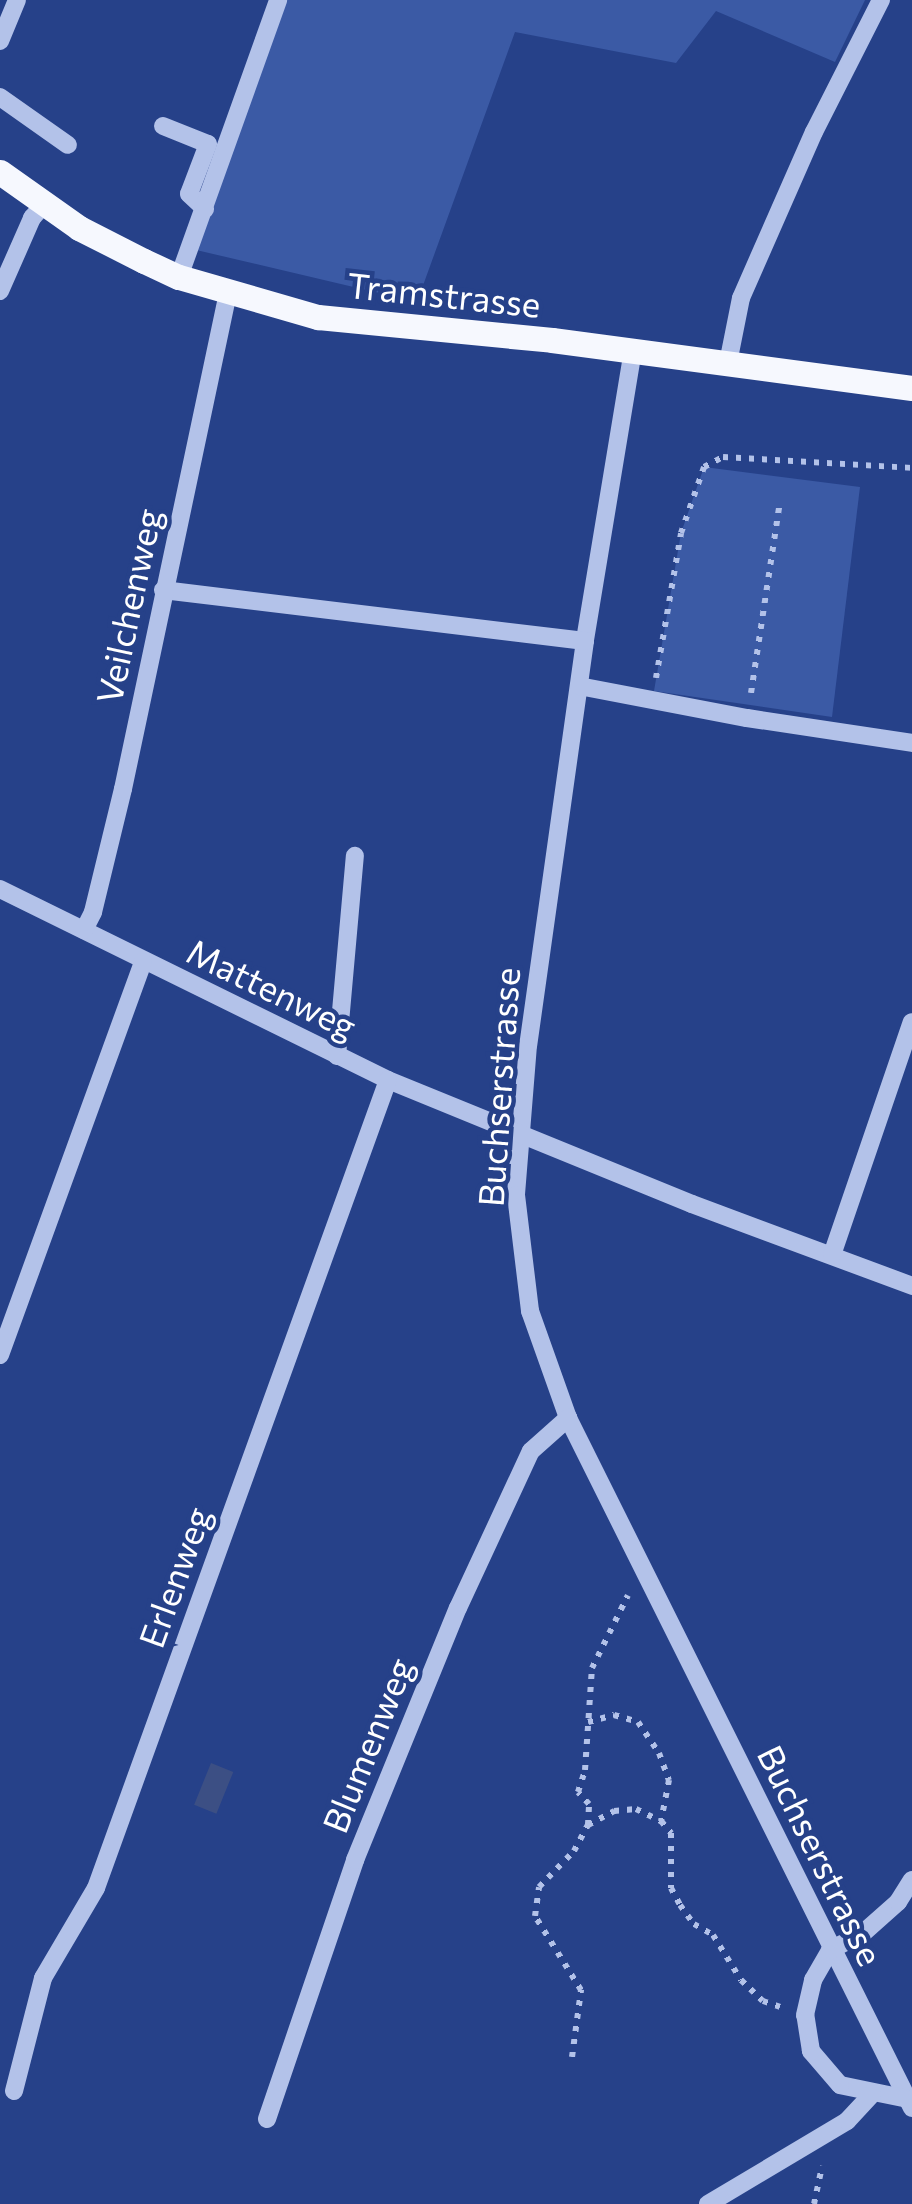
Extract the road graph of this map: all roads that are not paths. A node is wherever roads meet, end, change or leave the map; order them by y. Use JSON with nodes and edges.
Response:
{"nodes":[{"id":1,"x":17,"y":0,"type":"edge"},
{"id":2,"x":278,"y":0,"type":"edge"},
{"id":3,"x":880,"y":0,"type":"edge"},
{"id":4,"x":0,"y":41,"type":"edge"},
{"id":5,"x":0,"y":97,"type":"edge"},
{"id":6,"x":163,"y":126,"type":"dead end"},
{"id":7,"x":68,"y":145,"type":"dead end"},
{"id":8,"x":0,"y":172,"type":"edge"},
{"id":9,"x":44,"y":204,"type":"junction"},
{"id":10,"x":205,"y":209,"type":"junction"},
{"id":11,"x":179,"y":277,"type":"junction"},
{"id":12,"x":0,"y":292,"type":"edge"},
{"id":13,"x":228,"y":292,"type":"junction"},
{"id":14,"x":632,"y":350,"type":"junction"},
{"id":15,"x":728,"y":362,"type":"junction"},
{"id":16,"x":912,"y":388,"type":"edge"},
{"id":17,"x":164,"y":590,"type":"junction"},
{"id":18,"x":585,"y":641,"type":"junction"},
{"id":19,"x":579,"y":686,"type":"junction"},
{"id":20,"x":912,"y":743,"type":"edge"},
{"id":21,"x":355,"y":856,"type":"dead end"},
{"id":22,"x":0,"y":889,"type":"edge"},
{"id":23,"x":84,"y":930,"type":"junction"},
{"id":24,"x":143,"y":962,"type":"junction"},
{"id":25,"x":912,"y":1022,"type":"edge"},
{"id":26,"x":337,"y":1056,"type":"junction"},
{"id":27,"x":388,"y":1080,"type":"junction"},
{"id":28,"x":520,"y":1135,"type":"junction"},
{"id":29,"x":832,"y":1255,"type":"junction"},
{"id":30,"x":912,"y":1286,"type":"edge"},
{"id":31,"x":0,"y":1355,"type":"edge"},
{"id":32,"x":568,"y":1418,"type":"junction"},
{"id":33,"x":912,"y":1880,"type":"edge"},
{"id":34,"x":830,"y":1950,"type":"junction"},
{"id":35,"x":14,"y":2091,"type":"dead end"},
{"id":36,"x":872,"y":2094,"type":"junction"},
{"id":37,"x":910,"y":2103,"type":"edge"},
{"id":38,"x":267,"y":2119,"type":"dead end"},
{"id":39,"x":708,"y":2204,"type":"edge"}],
"edges":[{"from":1,"to":4,"type":"street"},
{"from":2,"to":10,"type":"street"},
{"from":3,"to":15,"type":"street"},
{"from":5,"to":7,"type":"street"},
{"from":6,"to":10,"type":"street"},
{"from":8,"to":9,"type":"main road","name":"Tramstrasse"},
{"from":9,"to":11,"type":"main road","name":"Tramstrasse"},
{"from":9,"to":12,"type":"street"},
{"from":10,"to":11,"type":"street"},
{"from":11,"to":13,"type":"main road","name":"Tramstrasse"},
{"from":13,"to":14,"type":"main road","name":"Tramstrasse"},
{"from":13,"to":17,"type":"street","name":"Veilchenweg"},
{"from":14,"to":15,"type":"main road","name":"Tramstrasse"},
{"from":14,"to":18,"type":"street","name":"Buchserstrasse"},
{"from":15,"to":16,"type":"main road","name":"Tramstrasse"},
{"from":17,"to":18,"type":"street"},
{"from":17,"to":23,"type":"street","name":"Veilchenweg"},
{"from":18,"to":19,"type":"street","name":"Buchserstrasse"},
{"from":19,"to":20,"type":"street"},
{"from":19,"to":28,"type":"street","name":"Buchserstrasse"},
{"from":21,"to":26,"type":"street"},
{"from":22,"to":23,"type":"street","name":"Mattenweg"},
{"from":23,"to":24,"type":"street","name":"Mattenweg"},
{"from":24,"to":26,"type":"street","name":"Mattenweg"},
{"from":24,"to":31,"type":"street"},
{"from":25,"to":29,"type":"street"},
{"from":26,"to":27,"type":"street","name":"Mattenweg"},
{"from":27,"to":28,"type":"street","name":"Mattenweg"},
{"from":27,"to":35,"type":"street","name":"Erlenweg"},
{"from":28,"to":29,"type":"street","name":"Mattenweg"},
{"from":28,"to":32,"type":"street","name":"Buchserstrasse"},
{"from":29,"to":30,"type":"street","name":"Mattenweg"},
{"from":32,"to":34,"type":"street","name":"Buchserstrasse"},
{"from":32,"to":38,"type":"street","name":"Blumenweg"},
{"from":33,"to":34,"type":"street"},
{"from":34,"to":36,"type":"street"},
{"from":34,"to":37,"type":"street","name":"Buchserstrasse"},
{"from":36,"to":37,"type":"street"},
{"from":36,"to":39,"type":"street"}]}
